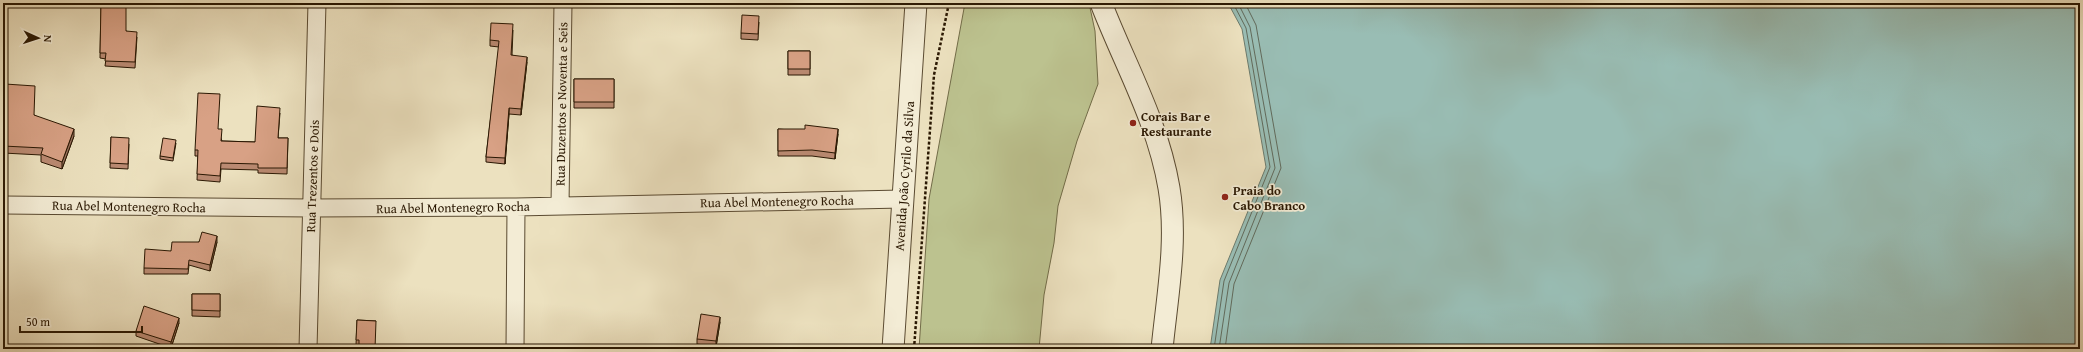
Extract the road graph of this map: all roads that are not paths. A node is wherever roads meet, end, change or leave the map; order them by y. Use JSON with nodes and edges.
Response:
{"nodes":[{"id":1,"x":317,"y":3,"type":"edge"},
{"id":2,"x":563,"y":3,"type":"edge"},
{"id":3,"x":916,"y":3,"type":"edge"},
{"id":4,"x":1101,"y":3,"type":"edge"},
{"id":5,"x":902,"y":199,"type":"junction"},
{"id":6,"x":3,"y":205,"type":"edge"},
{"id":7,"x":560,"y":205,"type":"junction"},
{"id":8,"x":516,"y":207,"type":"junction"},
{"id":9,"x":311,"y":208,"type":"junction"},
{"id":10,"x":308,"y":349,"type":"edge"},
{"id":11,"x":515,"y":349,"type":"edge"},
{"id":12,"x":893,"y":349,"type":"edge"},
{"id":13,"x":1162,"y":349,"type":"edge"}],
"edges":[{"from":1,"to":9,"type":"street","name":"Rua Trezentos e Dois"},
{"from":2,"to":7,"type":"street","name":"Rua Duzentos e Noventa e Seis"},
{"from":3,"to":5,"type":"street","name":"Avenida João Cyrilo da Silva"},
{"from":4,"to":13,"type":"street"},
{"from":5,"to":7,"type":"street","name":"Rua Abel Montenegro Rocha"},
{"from":5,"to":12,"type":"street","name":"Avenida João Cyrilo da Silva"},
{"from":6,"to":9,"type":"street","name":"Rua Abel Montenegro Rocha"},
{"from":7,"to":8,"type":"street","name":"Rua Abel Montenegro Rocha"},
{"from":8,"to":9,"type":"street","name":"Rua Abel Montenegro Rocha"},
{"from":8,"to":11,"type":"street"},
{"from":9,"to":10,"type":"street","name":"Rua Trezentos e Dois"}]}
